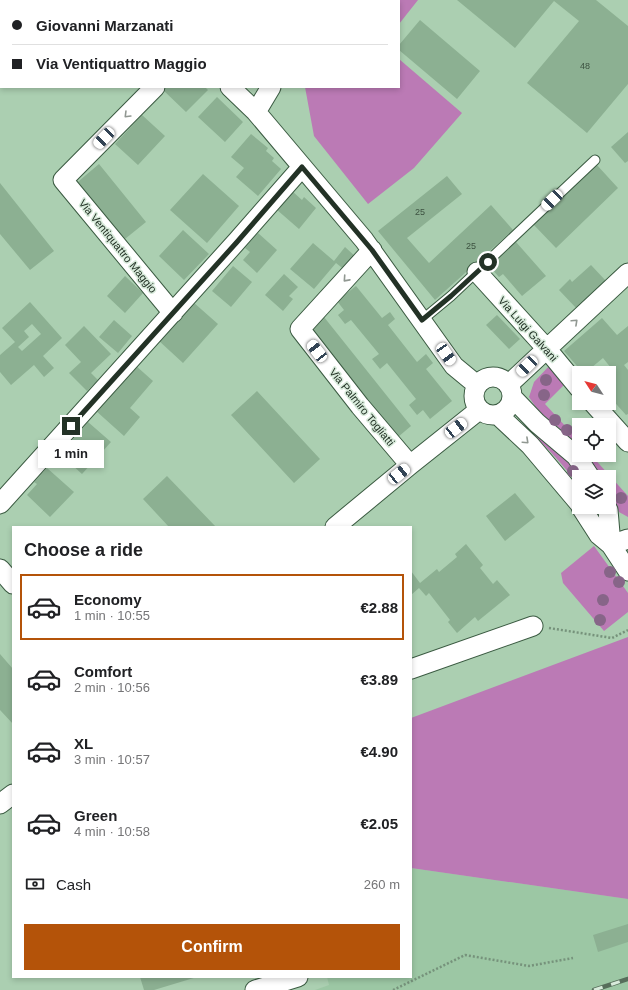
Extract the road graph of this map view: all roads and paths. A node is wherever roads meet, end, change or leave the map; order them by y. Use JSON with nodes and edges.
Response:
{"nodes":[{"id":1,"x":153,"y":88,"type":"edge"},
{"id":2,"x":231,"y":88,"type":"edge"},
{"id":3,"x":270,"y":88,"type":"edge"},
{"id":4,"x":256,"y":112,"type":"junction"},
{"id":5,"x":595,"y":160,"type":"dead end"},
{"id":6,"x":302,"y":167,"type":"junction"},
{"id":7,"x":372,"y":250,"type":"junction"},
{"id":8,"x":477,"y":272,"type":"junction"},
{"id":9,"x":627,"y":274,"type":"edge"},
{"id":10,"x":173,"y":313,"type":"junction"},
{"id":11,"x":422,"y":320,"type":"junction"},
{"id":12,"x":546,"y":348,"type":"junction"},
{"id":13,"x":572,"y":380,"type":"edge"},
{"id":14,"x":477,"y":384,"type":"junction"},
{"id":15,"x":510,"y":391,"type":"junction"},
{"id":16,"x":479,"y":410,"type":"junction"},
{"id":17,"x":599,"y":410,"type":"edge"},
{"id":18,"x":498,"y":415,"type":"junction"},
{"id":19,"x":628,"y":442,"type":"edge"},
{"id":20,"x":410,"y":465,"type":"junction"},
{"id":21,"x":585,"y":470,"type":"edge"},
{"id":22,"x":572,"y":495,"type":"edge"},
{"id":23,"x":0,"y":504,"type":"edge"},
{"id":24,"x":586,"y":514,"type":"edge"},
{"id":25,"x":610,"y":514,"type":"edge"},
{"id":26,"x":336,"y":526,"type":"edge"},
{"id":27,"x":620,"y":542,"type":"edge"},
{"id":28,"x":0,"y":569,"type":"edge"},
{"id":29,"x":628,"y":571,"type":"edge"},
{"id":30,"x":12,"y":583,"type":"edge"},
{"id":31,"x":533,"y":626,"type":"joint"},
{"id":32,"x":628,"y":630,"type":"edge"},
{"id":33,"x":412,"y":669,"type":"edge"},
{"id":34,"x":12,"y":795,"type":"edge"},
{"id":35,"x":0,"y":804,"type":"edge"},
{"id":36,"x":573,"y":958,"type":"dead end"},
{"id":37,"x":295,"y":978,"type":"edge"},
{"id":38,"x":255,"y":990,"type":"edge"},
{"id":39,"x":394,"y":990,"type":"edge"}],
"edges":[{"from":1,"to":10,"type":"street","name":"Via Ventiquattro Maggio","one_way":true},
{"from":2,"to":4,"type":"street"},
{"from":3,"to":4,"type":"street"},
{"from":4,"to":6,"type":"street"},
{"from":5,"to":8,"type":"lane"},
{"from":6,"to":7,"type":"street"},
{"from":6,"to":10,"type":"street"},
{"from":7,"to":11,"type":"street"},
{"from":7,"to":20,"type":"street","name":"Via Palmiro Togliatti","one_way":true},
{"from":8,"to":11,"type":"lane"},
{"from":8,"to":12,"type":"street","name":"Via Luigi Galvani"},
{"from":12,"to":9,"type":"street","one_way":true},
{"from":10,"to":23,"type":"street"},
{"from":11,"to":14,"type":"street"},
{"from":12,"to":13,"type":"street","name":"Via Luigi Galvani"},
{"from":12,"to":15,"type":"street"},
{"from":14,"to":15,"type":"street"},
{"from":14,"to":16,"type":"street"},
{"from":15,"to":18,"type":"street"},
{"from":15,"to":21,"type":"street"},
{"from":16,"to":18,"type":"street"},
{"from":16,"to":20,"type":"street"},
{"from":17,"to":19,"type":"street"},
{"from":18,"to":22,"type":"street","one_way":true},
{"from":20,"to":26,"type":"street"},
{"from":24,"to":27,"type":"street"},
{"from":25,"to":27,"type":"street"},
{"from":27,"to":29,"type":"street"},
{"from":28,"to":30,"type":"street"},
{"from":31,"to":32,"type":"path"},
{"from":31,"to":33,"type":"street"},
{"from":34,"to":35,"type":"street"},
{"from":36,"to":39,"type":"path"},
{"from":37,"to":38,"type":"street"}]}
